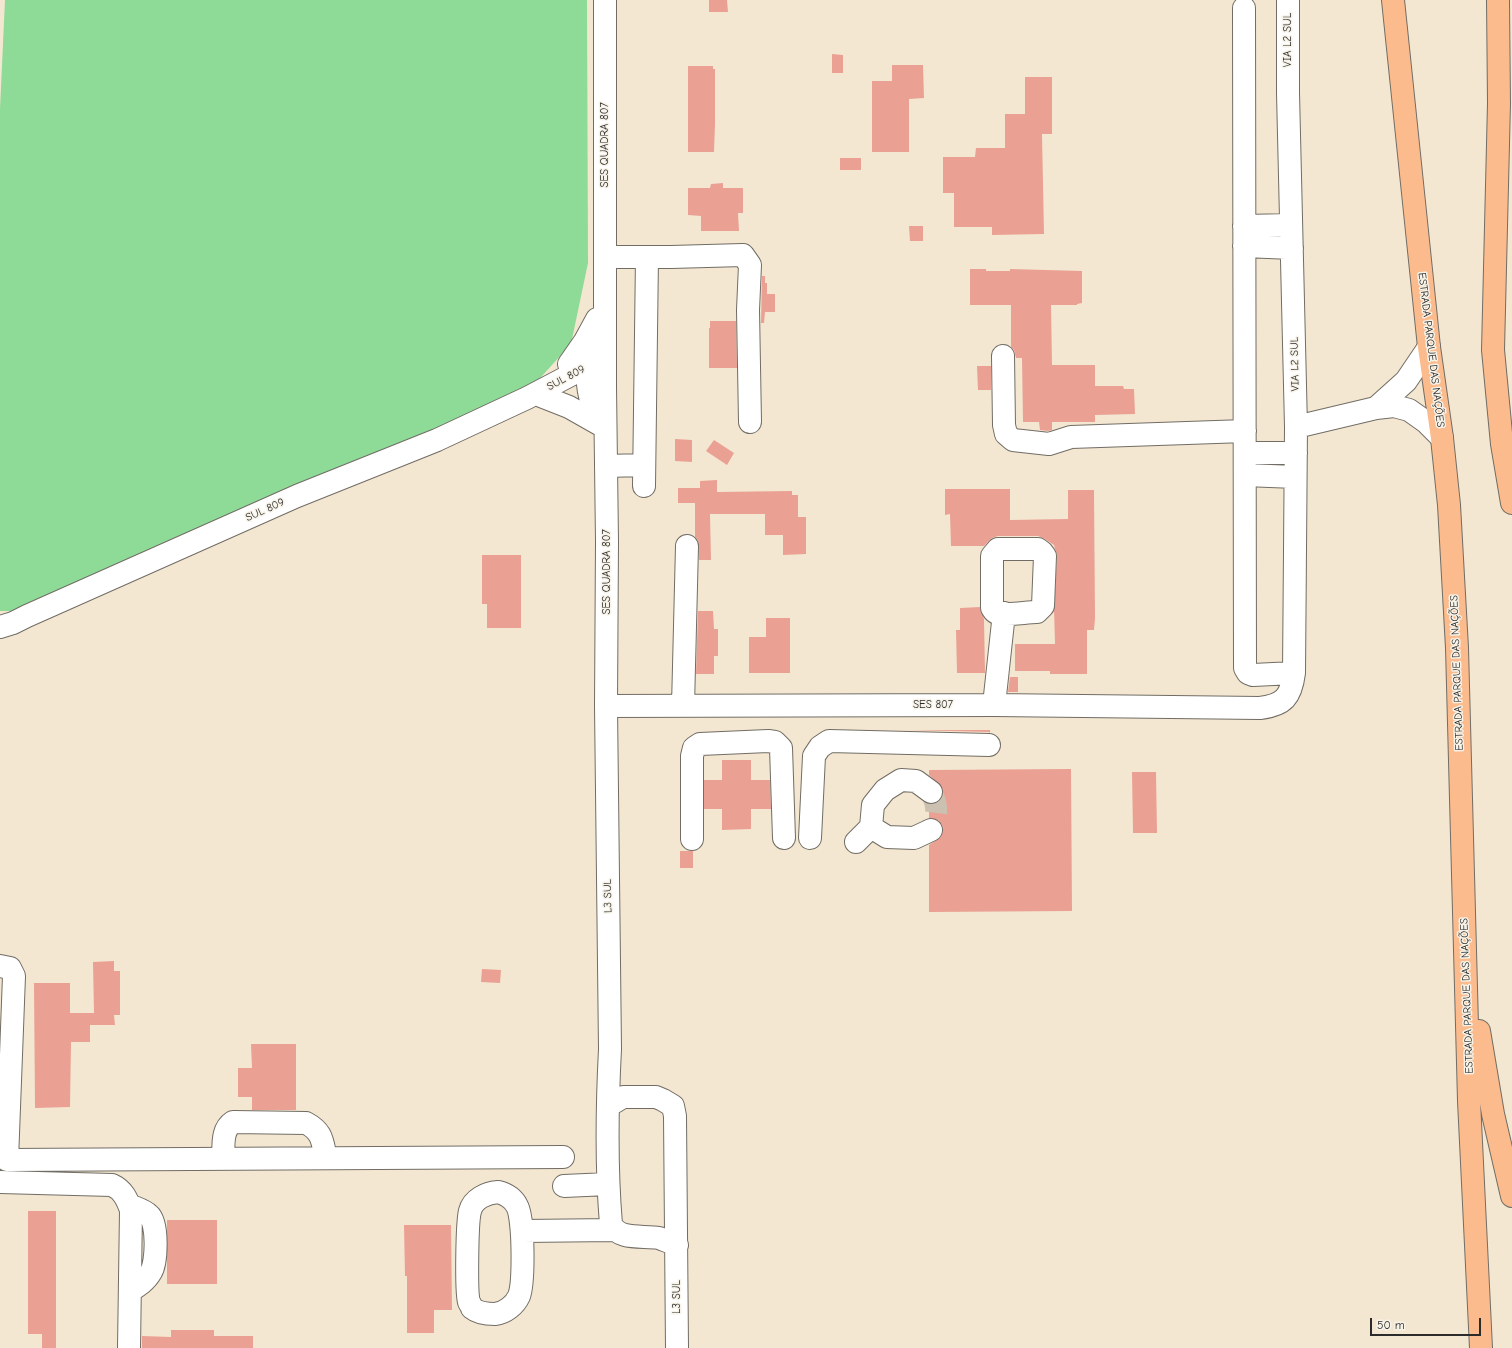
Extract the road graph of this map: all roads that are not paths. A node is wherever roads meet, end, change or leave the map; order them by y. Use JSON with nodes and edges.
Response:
{"nodes":[{"id":1,"x":605,"y":0,"type":"edge"},
{"id":2,"x":1288,"y":0,"type":"edge"},
{"id":3,"x":1393,"y":0,"type":"edge"},
{"id":4,"x":1497,"y":5,"type":"edge"},
{"id":5,"x":1244,"y":8,"type":"dead end"},
{"id":6,"x":1506,"y":102,"type":"edge"},
{"id":7,"x":1292,"y":225,"type":"junction"},
{"id":8,"x":1244,"y":236,"type":"junction"},
{"id":9,"x":1292,"y":248,"type":"junction"},
{"id":10,"x":605,"y":257,"type":"junction"},
{"id":11,"x":647,"y":257,"type":"junction"},
{"id":12,"x":605,"y":289,"type":"junction"},
{"id":13,"x":597,"y":319,"type":"junction"},
{"id":14,"x":1429,"y":347,"type":"junction"},
{"id":15,"x":1003,"y":356,"type":"dead end"},
{"id":16,"x":596,"y":362,"type":"junction"},
{"id":17,"x":596,"y":388,"type":"junction"},
{"id":18,"x":541,"y":393,"type":"junction"},
{"id":19,"x":1376,"y":408,"type":"junction"},
{"id":20,"x":750,"y":422,"type":"dead end"},
{"id":21,"x":1296,"y":427,"type":"junction"},
{"id":22,"x":602,"y":431,"type":"junction"},
{"id":23,"x":1245,"y":431,"type":"junction"},
{"id":24,"x":1442,"y":438,"type":"junction"},
{"id":25,"x":1245,"y":453,"type":"junction"},
{"id":26,"x":1296,"y":453,"type":"junction"},
{"id":27,"x":606,"y":466,"type":"junction"},
{"id":28,"x":1245,"y":475,"type":"junction"},
{"id":29,"x":1295,"y":477,"type":"junction"},
{"id":30,"x":1512,"y":503,"type":"edge"},
{"id":31,"x":687,"y":546,"type":"dead end"},
{"id":32,"x":1004,"y":613,"type":"dead end"},
{"id":33,"x":1,"y":627,"type":"edge"},
{"id":34,"x":1294,"y":673,"type":"junction"},
{"id":35,"x":994,"y":705,"type":"junction"},
{"id":36,"x":606,"y":706,"type":"junction"},
{"id":37,"x":683,"y":706,"type":"junction"},
{"id":38,"x":1260,"y":708,"type":"joint"},
{"id":39,"x":989,"y":745,"type":"dead end"},
{"id":40,"x":931,"y":792,"type":"tunnel mouth"},
{"id":41,"x":931,"y":830,"type":"dead end"},
{"id":42,"x":784,"y":838,"type":"dead end"},
{"id":43,"x":810,"y":838,"type":"dead end"},
{"id":44,"x":692,"y":839,"type":"dead end"},
{"id":45,"x":1465,"y":951,"type":"junction"},
{"id":46,"x":0,"y":966,"type":"edge"},
{"id":47,"x":613,"y":1096,"type":"junction"},
{"id":48,"x":563,"y":1157,"type":"dead end"},
{"id":49,"x":326,"y":1158,"type":"junction"},
{"id":50,"x":4,"y":1159,"type":"edge"},
{"id":51,"x":223,"y":1159,"type":"junction"},
{"id":52,"x":0,"y":1182,"type":"edge"},
{"id":53,"x":608,"y":1184,"type":"junction"},
{"id":54,"x":564,"y":1186,"type":"dead end"},
{"id":55,"x":1512,"y":1196,"type":"edge"},
{"id":56,"x":614,"y":1230,"type":"junction"},
{"id":57,"x":523,"y":1231,"type":"junction"},
{"id":58,"x":671,"y":1238,"type":"junction"},
{"id":59,"x":129,"y":1348,"type":"edge"},
{"id":60,"x":677,"y":1348,"type":"edge"},
{"id":61,"x":1480,"y":1348,"type":"edge"}],
"edges":[{"from":1,"to":10,"type":"street","name":"SES QUADRA 807"},
{"from":2,"to":7,"type":"street","name":"VIA L2 SUL"},
{"from":3,"to":14,"type":"highway","name":"ESTRADA PARQUE DAS NAÇÕES"},
{"from":4,"to":6,"type":"highway"},
{"from":5,"to":8,"type":"street"},
{"from":6,"to":30,"type":"highway"},
{"from":7,"to":8,"type":"street"},
{"from":7,"to":9,"type":"street","name":"VIA L2 SUL"},
{"from":8,"to":9,"type":"street"},
{"from":8,"to":23,"type":"street"},
{"from":9,"to":21,"type":"street","name":"VIA L2 SUL"},
{"from":10,"to":11,"type":"street"},
{"from":10,"to":12,"type":"street","name":"SES QUADRA 807"},
{"from":11,"to":20,"type":"street"},
{"from":11,"to":27,"type":"street"},
{"from":12,"to":13,"type":"street","name":"SES QUADRA 807"},
{"from":12,"to":16,"type":"street","name":"SES QUADRA 807"},
{"from":13,"to":16,"type":"street","name":"SES QUADRA 807"},
{"from":13,"to":18,"type":"street"},
{"from":14,"to":19,"type":"street"},
{"from":14,"to":24,"type":"highway","name":"ESTRADA PARQUE DAS NAÇÕES"},
{"from":15,"to":23,"type":"street"},
{"from":16,"to":17,"type":"street","name":"SES QUADRA 807"},
{"from":16,"to":18,"type":"street","name":"SUL 809"},
{"from":17,"to":18,"type":"street","name":"SUL 809"},
{"from":17,"to":22,"type":"street","name":"SES QUADRA 807"},
{"from":18,"to":22,"type":"street"},
{"from":18,"to":33,"type":"street","name":"SUL 809"},
{"from":19,"to":21,"type":"street"},
{"from":19,"to":24,"type":"street"},
{"from":21,"to":26,"type":"street","name":"VIA L2 SUL"},
{"from":22,"to":27,"type":"street","name":"SES QUADRA 807"},
{"from":23,"to":25,"type":"street"},
{"from":24,"to":45,"type":"highway","name":"ESTRADA PARQUE DAS NAÇÕES"},
{"from":25,"to":26,"type":"street"},
{"from":25,"to":28,"type":"street"},
{"from":26,"to":29,"type":"street","name":"VIA L2 SUL"},
{"from":27,"to":36,"type":"street","name":"SES QUADRA 807"},
{"from":28,"to":29,"type":"street"},
{"from":28,"to":34,"type":"street"},
{"from":29,"to":34,"type":"street","name":"VIA L2 SUL"},
{"from":31,"to":37,"type":"street"},
{"from":32,"to":35,"type":"street"},
{"from":34,"to":38,"type":"street","name":"VIA L2 SUL"},
{"from":35,"to":37,"type":"street","name":"SES 807"},
{"from":35,"to":38,"type":"street","name":"SES 807"},
{"from":36,"to":37,"type":"street","name":"SES 807"},
{"from":36,"to":47,"type":"street","name":"L3 SUL"},
{"from":39,"to":43,"type":"street"},
{"from":40,"to":41,"type":"street"},
{"from":42,"to":44,"type":"street"},
{"from":45,"to":55,"type":"highway"},
{"from":45,"to":61,"type":"highway","name":"ESTRADA PARQUE DAS NAÇÕES"},
{"from":46,"to":50,"type":"street"},
{"from":47,"to":53,"type":"street","name":"L3 SUL"},
{"from":47,"to":58,"type":"street","name":"L3 SUL"},
{"from":48,"to":49,"type":"street"},
{"from":49,"to":51,"type":"street"},
{"from":49,"to":51,"type":"street"},
{"from":50,"to":51,"type":"street"},
{"from":52,"to":59,"type":"street"},
{"from":53,"to":54,"type":"street"},
{"from":53,"to":56,"type":"street","name":"L3 SUL"},
{"from":56,"to":57,"type":"street"},
{"from":56,"to":58,"type":"street"},
{"from":57,"to":57,"type":"street"},
{"from":58,"to":60,"type":"street","name":"L3 SUL"}]}
